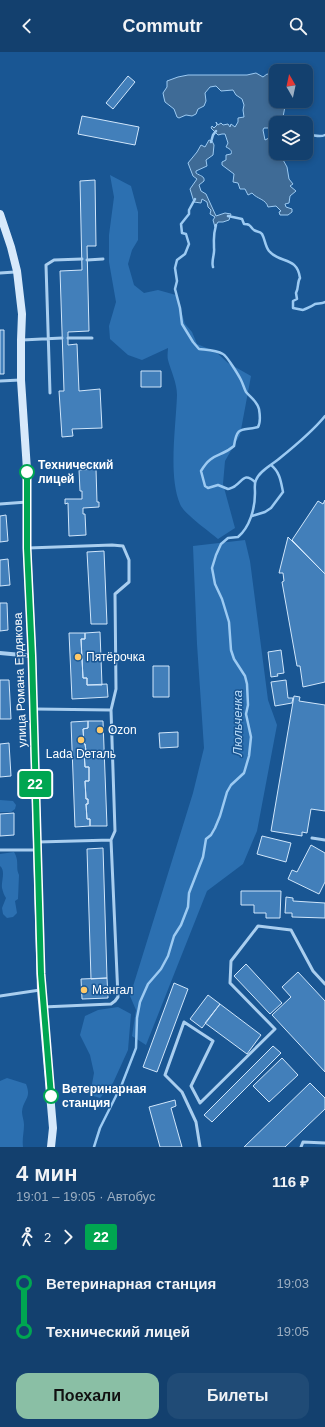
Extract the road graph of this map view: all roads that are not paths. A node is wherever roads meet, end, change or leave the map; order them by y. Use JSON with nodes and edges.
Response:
{"nodes":[{"id":1,"x":0,"y":214,"type":"edge"},
{"id":2,"x":104,"y":259,"type":"dead end"},
{"id":3,"x":82,"y":260,"type":"dead end"},
{"id":4,"x":87,"y":260,"type":"dead end"},
{"id":5,"x":17,"y":271,"type":"junction"},
{"id":6,"x":0,"y":273,"type":"edge"},
{"id":7,"x":48,"y":338,"type":"junction"},
{"id":8,"x":62,"y":338,"type":"dead end"},
{"id":9,"x":68,"y":338,"type":"dead end"},
{"id":10,"x":92,"y":338,"type":"dead end"},
{"id":11,"x":20,"y":340,"type":"junction"},
{"id":12,"x":21,"y":380,"type":"junction"},
{"id":13,"x":0,"y":382,"type":"edge"},
{"id":14,"x":50,"y":394,"type":"dead end"},
{"id":15,"x":27,"y":502,"type":"junction"},
{"id":16,"x":0,"y":504,"type":"edge"},
{"id":17,"x":27,"y":548,"type":"junction"},
{"id":18,"x":0,"y":653,"type":"edge"},
{"id":19,"x":32,"y":656,"type":"junction"},
{"id":20,"x":33,"y":709,"type":"junction"},
{"id":21,"x":111,"y":710,"type":"junction"},
{"id":22,"x":312,"y":838,"type":"dead end"},
{"id":23,"x":111,"y":840,"type":"junction"},
{"id":24,"x":325,"y":840,"type":"edge"},
{"id":25,"x":36,"y":846,"type":"junction"},
{"id":26,"x":0,"y":850,"type":"edge"},
{"id":27,"x":325,"y":984,"type":"edge"},
{"id":28,"x":41,"y":990,"type":"junction"},
{"id":29,"x":0,"y":996,"type":"edge"},
{"id":30,"x":43,"y":1007,"type":"junction"},
{"id":31,"x":325,"y":1143,"type":"edge"},
{"id":32,"x":51,"y":1147,"type":"edge"},
{"id":33,"x":200,"y":1147,"type":"edge"},
{"id":34,"x":301,"y":1147,"type":"edge"}],
"edges":[{"from":1,"to":5,"type":"street","name":"улица Романа Ердякова"},
{"from":2,"to":4,"type":"lane"},
{"from":3,"to":7,"type":"lane"},
{"from":5,"to":6,"type":"lane"},
{"from":5,"to":11,"type":"street","name":"улица Романа Ердякова"},
{"from":7,"to":8,"type":"lane"},
{"from":7,"to":11,"type":"lane"},
{"from":7,"to":14,"type":"lane"},
{"from":9,"to":10,"type":"lane"},
{"from":11,"to":12,"type":"street","name":"улица Романа Ердякова"},
{"from":12,"to":13,"type":"lane"},
{"from":12,"to":15,"type":"street","name":"улица Романа Ердякова"},
{"from":15,"to":16,"type":"lane"},
{"from":15,"to":17,"type":"street","name":"улица Романа Ердякова"},
{"from":17,"to":19,"type":"street","name":"улица Романа Ердякова"},
{"from":17,"to":21,"type":"lane"},
{"from":18,"to":19,"type":"street"},
{"from":19,"to":20,"type":"street","name":"улица Романа Ердякова"},
{"from":20,"to":21,"type":"lane"},
{"from":20,"to":25,"type":"street","name":"улица Романа Ердякова"},
{"from":21,"to":23,"type":"lane"},
{"from":22,"to":24,"type":"lane"},
{"from":23,"to":25,"type":"lane"},
{"from":23,"to":30,"type":"lane"},
{"from":25,"to":26,"type":"lane"},
{"from":25,"to":28,"type":"street","name":"улица Романа Ердякова"},
{"from":27,"to":33,"type":"lane"},
{"from":28,"to":29,"type":"lane"},
{"from":28,"to":30,"type":"street","name":"улица Романа Ердякова"},
{"from":30,"to":32,"type":"street","name":"улица Романа Ердякова"},
{"from":31,"to":34,"type":"lane"}]}
